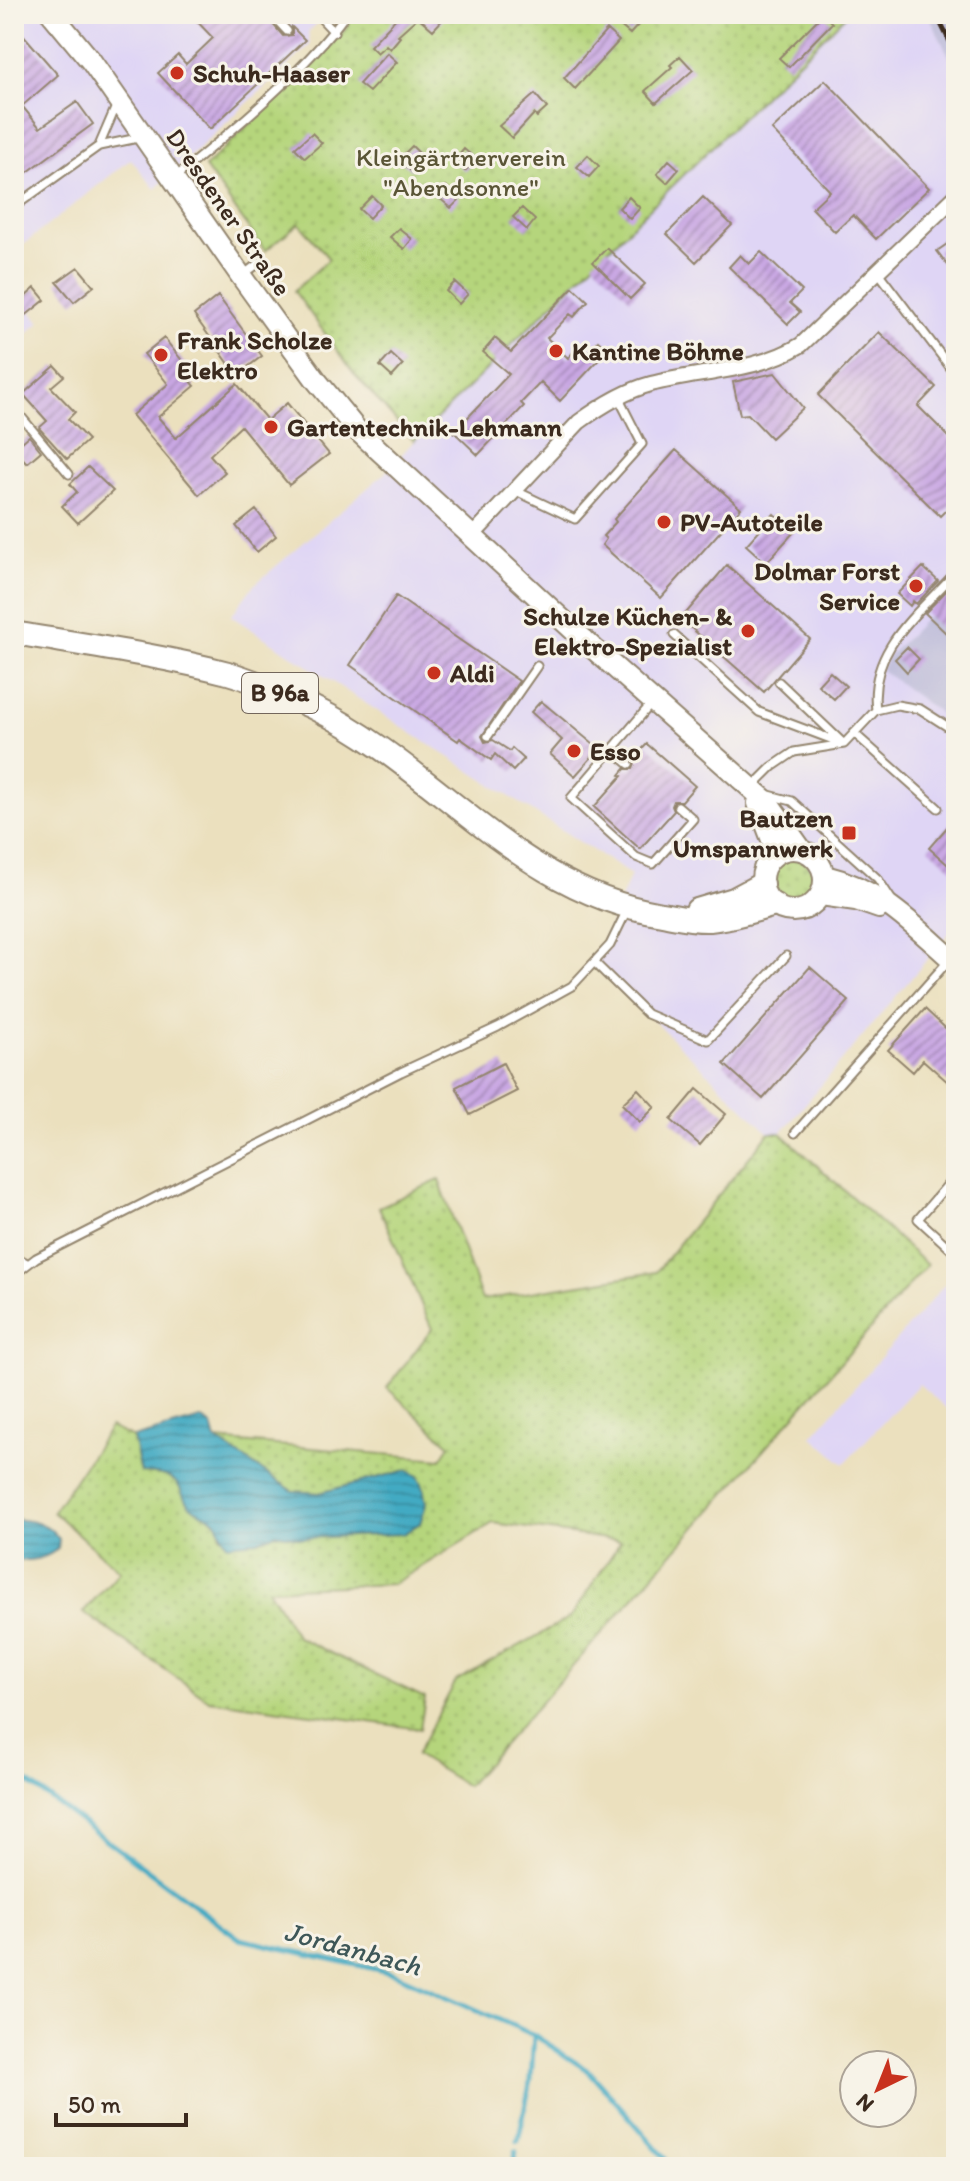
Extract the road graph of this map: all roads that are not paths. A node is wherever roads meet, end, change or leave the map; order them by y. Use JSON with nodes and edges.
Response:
{"nodes":[{"id":1,"x":52,"y":14,"type":"edge"},
{"id":2,"x":271,"y":14,"type":"edge"},
{"id":3,"x":317,"y":14,"type":"edge"},
{"id":4,"x":346,"y":14,"type":"edge"},
{"id":5,"x":287,"y":31,"type":"dead end"},
{"id":6,"x":334,"y":32,"type":"junction"},
{"id":7,"x":120,"y":102,"type":"junction"},
{"id":8,"x":144,"y":137,"type":"junction"},
{"id":9,"x":99,"y":146,"type":"junction"},
{"id":10,"x":173,"y":179,"type":"junction"},
{"id":11,"x":956,"y":196,"type":"edge"},
{"id":12,"x":14,"y":207,"type":"edge"},
{"id":13,"x":263,"y":260,"type":"dead end"},
{"id":14,"x":878,"y":272,"type":"junction"},
{"id":15,"x":241,"y":276,"type":"junction"},
{"id":16,"x":956,"y":375,"type":"edge"},
{"id":17,"x":618,"y":397,"type":"junction"},
{"id":18,"x":14,"y":408,"type":"edge"},
{"id":19,"x":69,"y":474,"type":"dead end"},
{"id":20,"x":514,"y":490,"type":"junction"},
{"id":21,"x":472,"y":536,"type":"junction"},
{"id":22,"x":956,"y":572,"type":"edge"},
{"id":23,"x":14,"y":633,"type":"edge"},
{"id":24,"x":674,"y":635,"type":"dead end"},
{"id":25,"x":537,"y":666,"type":"dead end"},
{"id":26,"x":779,"y":682,"type":"dead end"},
{"id":27,"x":653,"y":702,"type":"junction"},
{"id":28,"x":876,"y":710,"type":"junction"},
{"id":29,"x":956,"y":732,"type":"edge"},
{"id":30,"x":854,"y":733,"type":"junction"},
{"id":31,"x":488,"y":736,"type":"dead end"},
{"id":32,"x":844,"y":744,"type":"junction"},
{"id":33,"x":612,"y":750,"type":"junction"},
{"id":34,"x":629,"y":764,"type":"dead end"},
{"id":35,"x":750,"y":789,"type":"junction"},
{"id":36,"x":678,"y":806,"type":"dead end"},
{"id":37,"x":938,"y":808,"type":"dead end"},
{"id":38,"x":801,"y":849,"type":"junction"},
{"id":39,"x":777,"y":853,"type":"junction"},
{"id":40,"x":762,"y":884,"type":"junction"},
{"id":41,"x":823,"y":885,"type":"junction"},
{"id":42,"x":775,"y":905,"type":"junction"},
{"id":43,"x":628,"y":908,"type":"junction"},
{"id":44,"x":901,"y":915,"type":"junction"},
{"id":45,"x":673,"y":916,"type":"junction"},
{"id":46,"x":786,"y":956,"type":"dead end"},
{"id":47,"x":953,"y":961,"type":"edge"},
{"id":48,"x":595,"y":963,"type":"junction"},
{"id":49,"x":795,"y":1133,"type":"dead end"},
{"id":50,"x":956,"y":1175,"type":"edge"},
{"id":51,"x":956,"y":1254,"type":"edge"},
{"id":52,"x":14,"y":1256,"type":"edge"},
{"id":53,"x":27,"y":1263,"type":"junction"},
{"id":54,"x":14,"y":1275,"type":"edge"}],
"edges":[{"from":1,"to":7,"type":"main road","name":"Dresdener Straße"},
{"from":2,"to":5,"type":"lane"},
{"from":3,"to":6,"type":"lane"},
{"from":4,"to":6,"type":"lane"},
{"from":6,"to":10,"type":"lane"},
{"from":7,"to":8,"type":"main road","name":"Dresdener Straße"},
{"from":7,"to":9,"type":"lane"},
{"from":8,"to":9,"type":"lane"},
{"from":8,"to":10,"type":"main road","name":"Dresdener Straße"},
{"from":9,"to":12,"type":"lane"},
{"from":10,"to":15,"type":"main road","name":"Dresdener Straße"},
{"from":11,"to":14,"type":"street"},
{"from":13,"to":15,"type":"lane"},
{"from":14,"to":16,"type":"lane"},
{"from":14,"to":17,"type":"street"},
{"from":15,"to":21,"type":"main road","name":"Dresdener Straße"},
{"from":17,"to":20,"type":"street"},
{"from":17,"to":20,"type":"lane"},
{"from":18,"to":19,"type":"lane"},
{"from":20,"to":21,"type":"street"},
{"from":21,"to":27,"type":"main road","name":"Dresdener Straße"},
{"from":22,"to":28,"type":"lane"},
{"from":23,"to":43,"type":"main road","number":"B 96a"},
{"from":24,"to":32,"type":"lane"},
{"from":25,"to":31,"type":"lane"},
{"from":26,"to":32,"type":"lane"},
{"from":27,"to":33,"type":"lane"},
{"from":27,"to":35,"type":"main road","name":"Dresdener Straße"},
{"from":28,"to":29,"type":"lane"},
{"from":28,"to":30,"type":"lane"},
{"from":30,"to":32,"type":"lane"},
{"from":30,"to":37,"type":"lane"},
{"from":32,"to":35,"type":"lane"},
{"from":33,"to":34,"type":"lane"},
{"from":33,"to":36,"type":"lane"},
{"from":35,"to":38,"type":"main road","name":"Dresdener Straße"},
{"from":35,"to":39,"type":"main road","name":"Dresdener Straße"},
{"from":35,"to":44,"type":"lane"},
{"from":38,"to":39,"type":"main road"},
{"from":38,"to":41,"type":"main road","name":"Dresdener Straße"},
{"from":39,"to":40,"type":"main road"},
{"from":40,"to":42,"type":"main road"},
{"from":40,"to":45,"type":"main road","number":"B 96a"},
{"from":41,"to":42,"type":"main road"},
{"from":41,"to":44,"type":"main road"},
{"from":42,"to":45,"type":"main road","number":"B 96a"},
{"from":43,"to":45,"type":"main road","number":"B 96a"},
{"from":43,"to":48,"type":"lane"},
{"from":44,"to":47,"type":"main road"},
{"from":46,"to":48,"type":"lane"},
{"from":47,"to":49,"type":"lane"},
{"from":48,"to":53,"type":"lane"},
{"from":50,"to":51,"type":"lane"},
{"from":52,"to":53,"type":"lane"},
{"from":53,"to":54,"type":"lane"}]}
